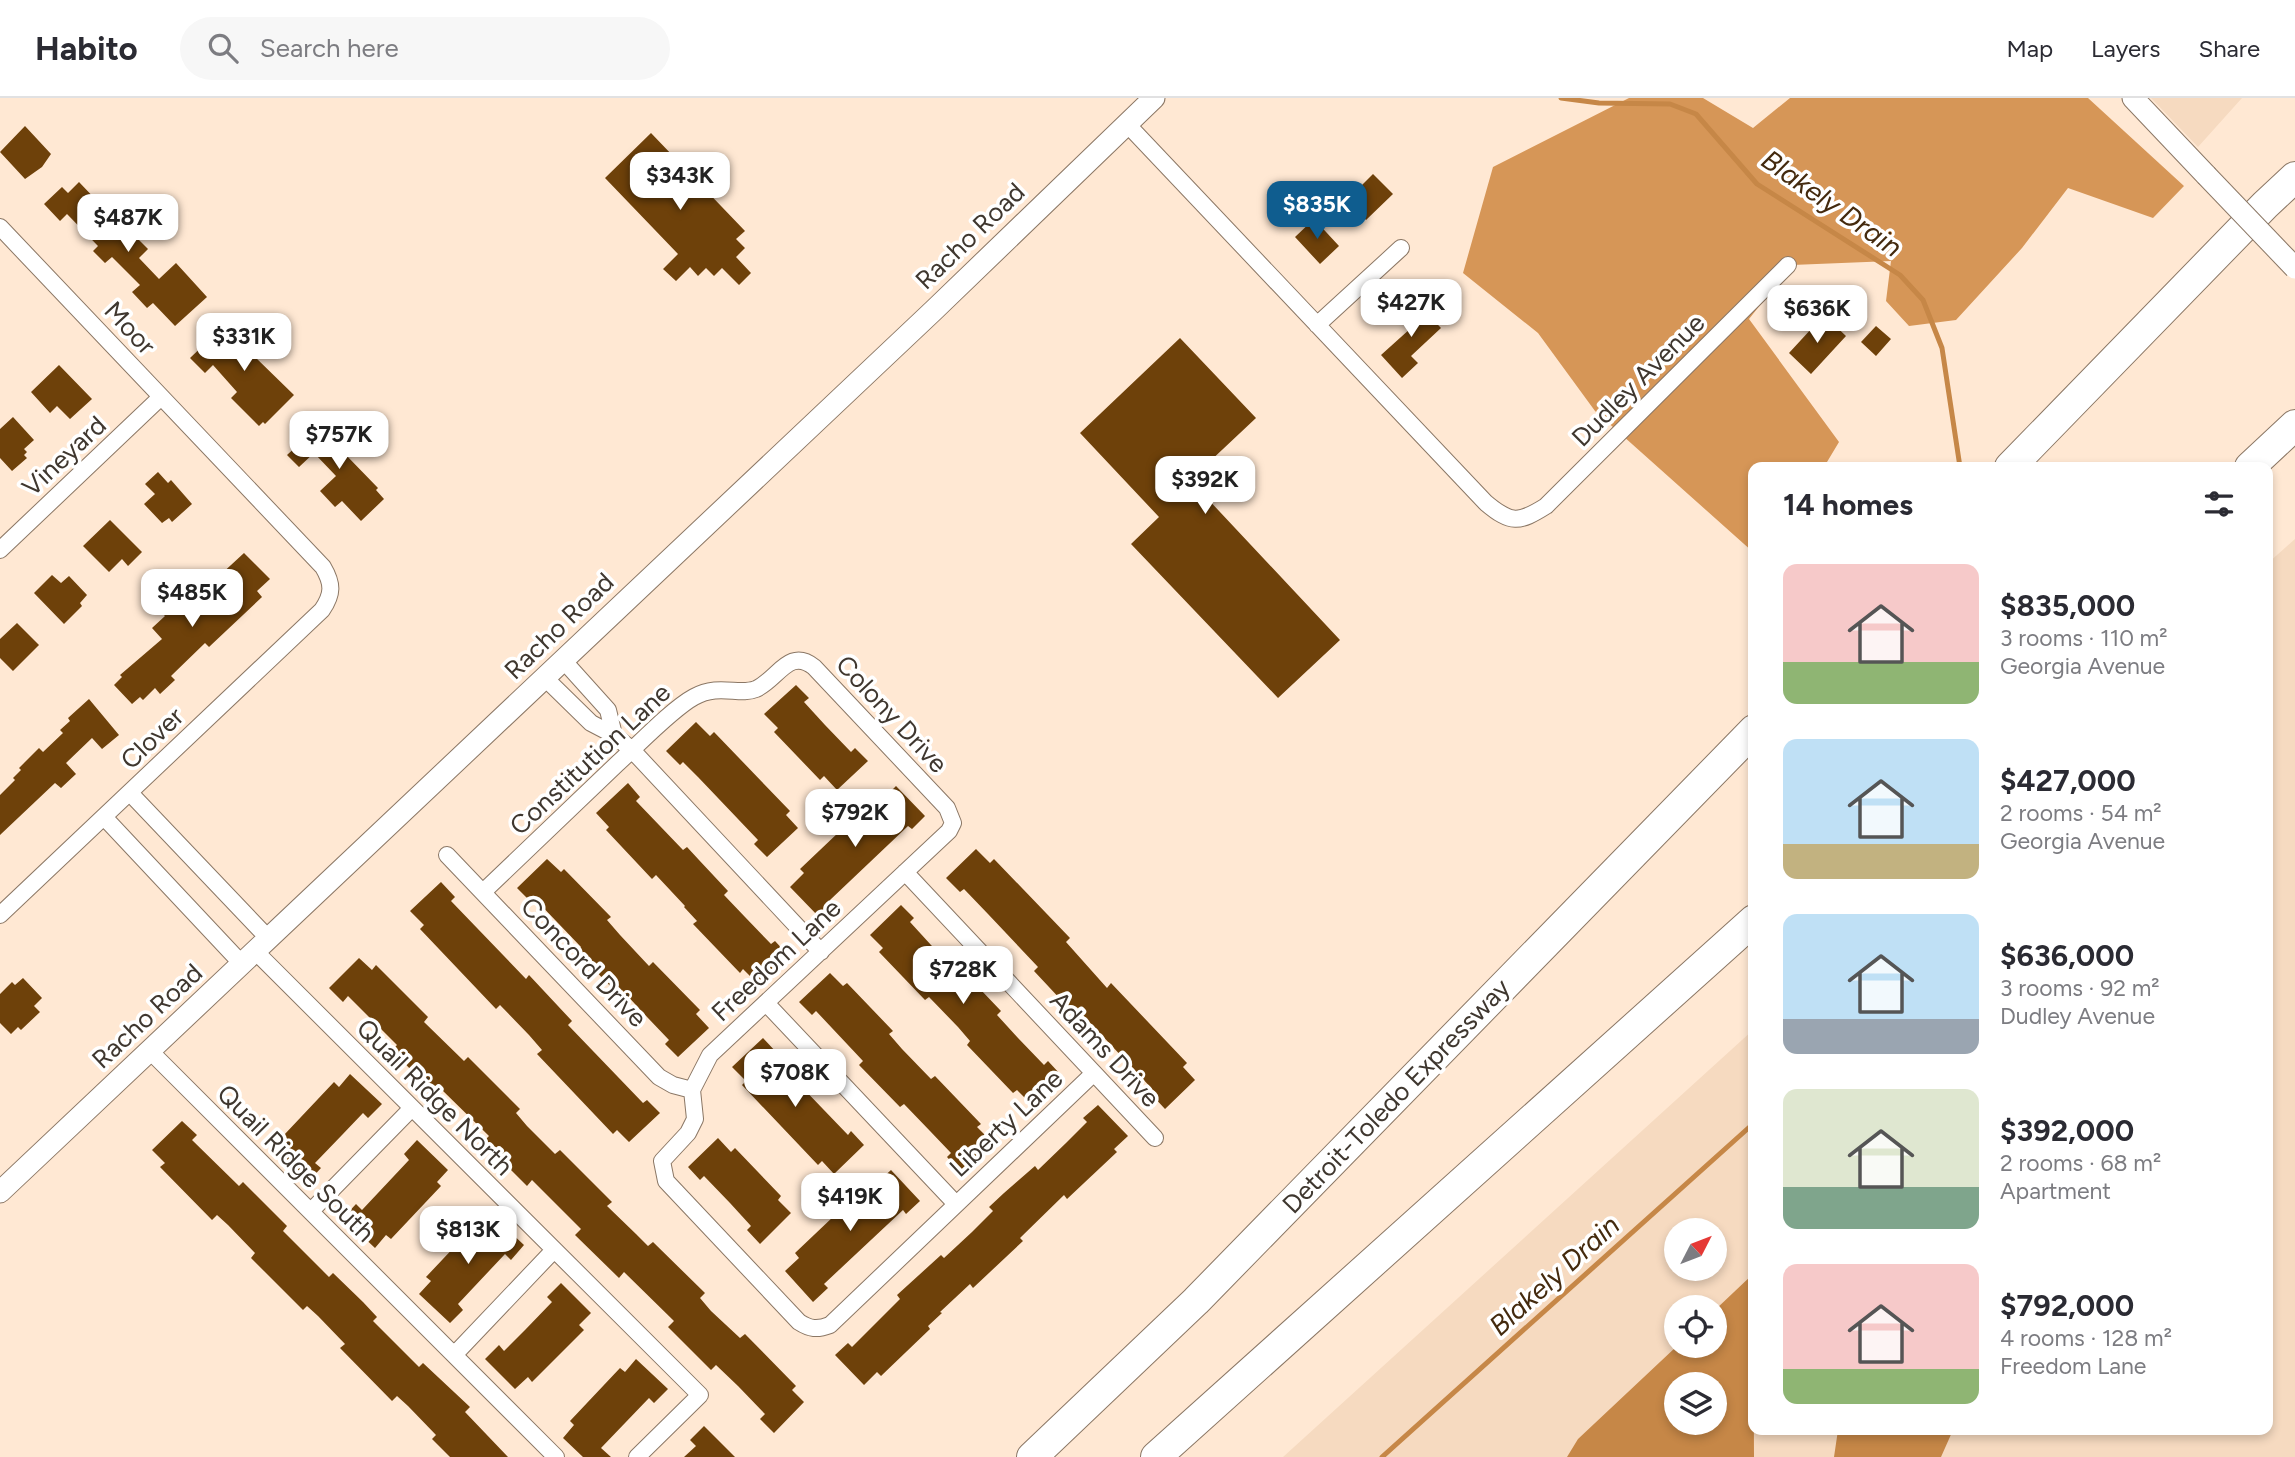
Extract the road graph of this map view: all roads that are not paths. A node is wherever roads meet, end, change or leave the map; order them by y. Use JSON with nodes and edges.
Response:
{"nodes":[{"id":1,"x":1154,"y":98,"type":"edge"},
{"id":2,"x":2133,"y":98,"type":"edge"},
{"id":3,"x":1127,"y":124,"type":"junction"},
{"id":4,"x":2295,"y":169,"type":"edge"},
{"id":5,"x":2295,"y":177,"type":"edge"},
{"id":6,"x":2265,"y":205,"type":"junction"},
{"id":7,"x":0,"y":227,"type":"edge"},
{"id":8,"x":1401,"y":248,"type":"dead end"},
{"id":9,"x":1788,"y":265,"type":"dead end"},
{"id":10,"x":2295,"y":268,"type":"edge"},
{"id":11,"x":1317,"y":325,"type":"junction"},
{"id":12,"x":161,"y":397,"type":"junction"},
{"id":13,"x":2295,"y":425,"type":"edge"},
{"id":14,"x":2015,"y":462,"type":"edge"},
{"id":15,"x":2255,"y":462,"type":"edge"},
{"id":16,"x":0,"y":550,"type":"edge"},
{"id":17,"x":332,"y":591,"type":"joint"},
{"id":18,"x":563,"y":660,"type":"junction"},
{"id":19,"x":814,"y":667,"type":"joint"},
{"id":20,"x":545,"y":678,"type":"junction"},
{"id":21,"x":614,"y":735,"type":"junction"},
{"id":22,"x":1748,"y":736,"type":"edge"},
{"id":23,"x":632,"y":750,"type":"junction"},
{"id":24,"x":130,"y":793,"type":"junction"},
{"id":25,"x":935,"y":795,"type":"joint"},
{"id":26,"x":104,"y":817,"type":"junction"},
{"id":27,"x":447,"y":855,"type":"dead end"},
{"id":28,"x":905,"y":872,"type":"junction"},
{"id":29,"x":483,"y":892,"type":"junction"},
{"id":30,"x":0,"y":915,"type":"edge"},
{"id":31,"x":1748,"y":925,"type":"edge"},
{"id":32,"x":821,"y":951,"type":"junction"},
{"id":33,"x":256,"y":952,"type":"junction"},
{"id":34,"x":766,"y":1003,"type":"junction"},
{"id":35,"x":150,"y":1051,"type":"junction"},
{"id":36,"x":1094,"y":1073,"type":"junction"},
{"id":37,"x":692,"y":1090,"type":"junction"},
{"id":38,"x":412,"y":1108,"type":"junction"},
{"id":39,"x":1155,"y":1138,"type":"dead end"},
{"id":40,"x":0,"y":1192,"type":"edge"},
{"id":41,"x":956,"y":1204,"type":"junction"},
{"id":42,"x":311,"y":1211,"type":"junction"},
{"id":43,"x":554,"y":1251,"type":"junction"},
{"id":44,"x":830,"y":1325,"type":"joint"},
{"id":45,"x":455,"y":1354,"type":"junction"},
{"id":46,"x":556,"y":1457,"type":"edge"},
{"id":47,"x":637,"y":1457,"type":"edge"},
{"id":48,"x":1032,"y":1457,"type":"edge"},
{"id":49,"x":1156,"y":1457,"type":"edge"}],
"edges":[{"from":1,"to":3,"type":"street","name":"Racho Road"},
{"from":2,"to":10,"type":"street","bridge":true},
{"from":3,"to":11,"type":"street"},
{"from":3,"to":18,"type":"street","name":"Racho Road"},
{"from":4,"to":6,"type":"highway"},
{"from":5,"to":6,"type":"highway"},
{"from":6,"to":14,"type":"highway"},
{"from":7,"to":12,"type":"street","name":"Moor"},
{"from":8,"to":11,"type":"street"},
{"from":9,"to":11,"type":"street","name":"Dudley Avenue"},
{"from":12,"to":16,"type":"street","name":"Vineyard"},
{"from":12,"to":17,"type":"street","name":"Moor"},
{"from":13,"to":15,"type":"highway"},
{"from":17,"to":24,"type":"street","name":"Clover"},
{"from":18,"to":20,"type":"street","name":"Racho Road"},
{"from":18,"to":21,"type":"street"},
{"from":19,"to":23,"type":"street","name":"Constitution Lane"},
{"from":19,"to":25,"type":"street","name":"Colony Drive"},
{"from":20,"to":21,"type":"street"},
{"from":20,"to":33,"type":"street","name":"Racho Road"},
{"from":21,"to":23,"type":"street"},
{"from":22,"to":48,"type":"highway","name":"Detroit-Toledo Expressway"},
{"from":23,"to":29,"type":"street","name":"Constitution Lane"},
{"from":23,"to":32,"type":"street"},
{"from":24,"to":26,"type":"street","name":"Clover"},
{"from":24,"to":33,"type":"street"},
{"from":25,"to":28,"type":"street","name":"Freedom Lane"},
{"from":26,"to":30,"type":"street","name":"Clover"},
{"from":26,"to":33,"type":"street"},
{"from":27,"to":29,"type":"street","name":"Concord Drive"},
{"from":28,"to":32,"type":"street","name":"Freedom Lane"},
{"from":28,"to":36,"type":"street","name":"Adams Drive"},
{"from":29,"to":37,"type":"street","name":"Concord Drive"},
{"from":31,"to":49,"type":"highway"},
{"from":32,"to":34,"type":"street","name":"Freedom Lane"},
{"from":33,"to":35,"type":"street","name":"Racho Road"},
{"from":33,"to":38,"type":"street","name":"Quail Ridge North"},
{"from":34,"to":37,"type":"street","name":"Freedom Lane"},
{"from":34,"to":41,"type":"street"},
{"from":35,"to":40,"type":"street","name":"Racho Road"},
{"from":35,"to":42,"type":"street","name":"Quail Ridge South"},
{"from":36,"to":39,"type":"street","name":"Adams Drive"},
{"from":36,"to":41,"type":"street","name":"Liberty Lane"},
{"from":37,"to":44,"type":"street","name":"Freedom Lane"},
{"from":38,"to":42,"type":"street"},
{"from":38,"to":43,"type":"street","name":"Quail Ridge North"},
{"from":41,"to":44,"type":"street","name":"Liberty Lane"},
{"from":42,"to":45,"type":"street","name":"Quail Ridge South"},
{"from":43,"to":45,"type":"street"},
{"from":43,"to":47,"type":"street","name":"Quail Ridge North"},
{"from":45,"to":46,"type":"street","name":"Quail Ridge South"}]}
